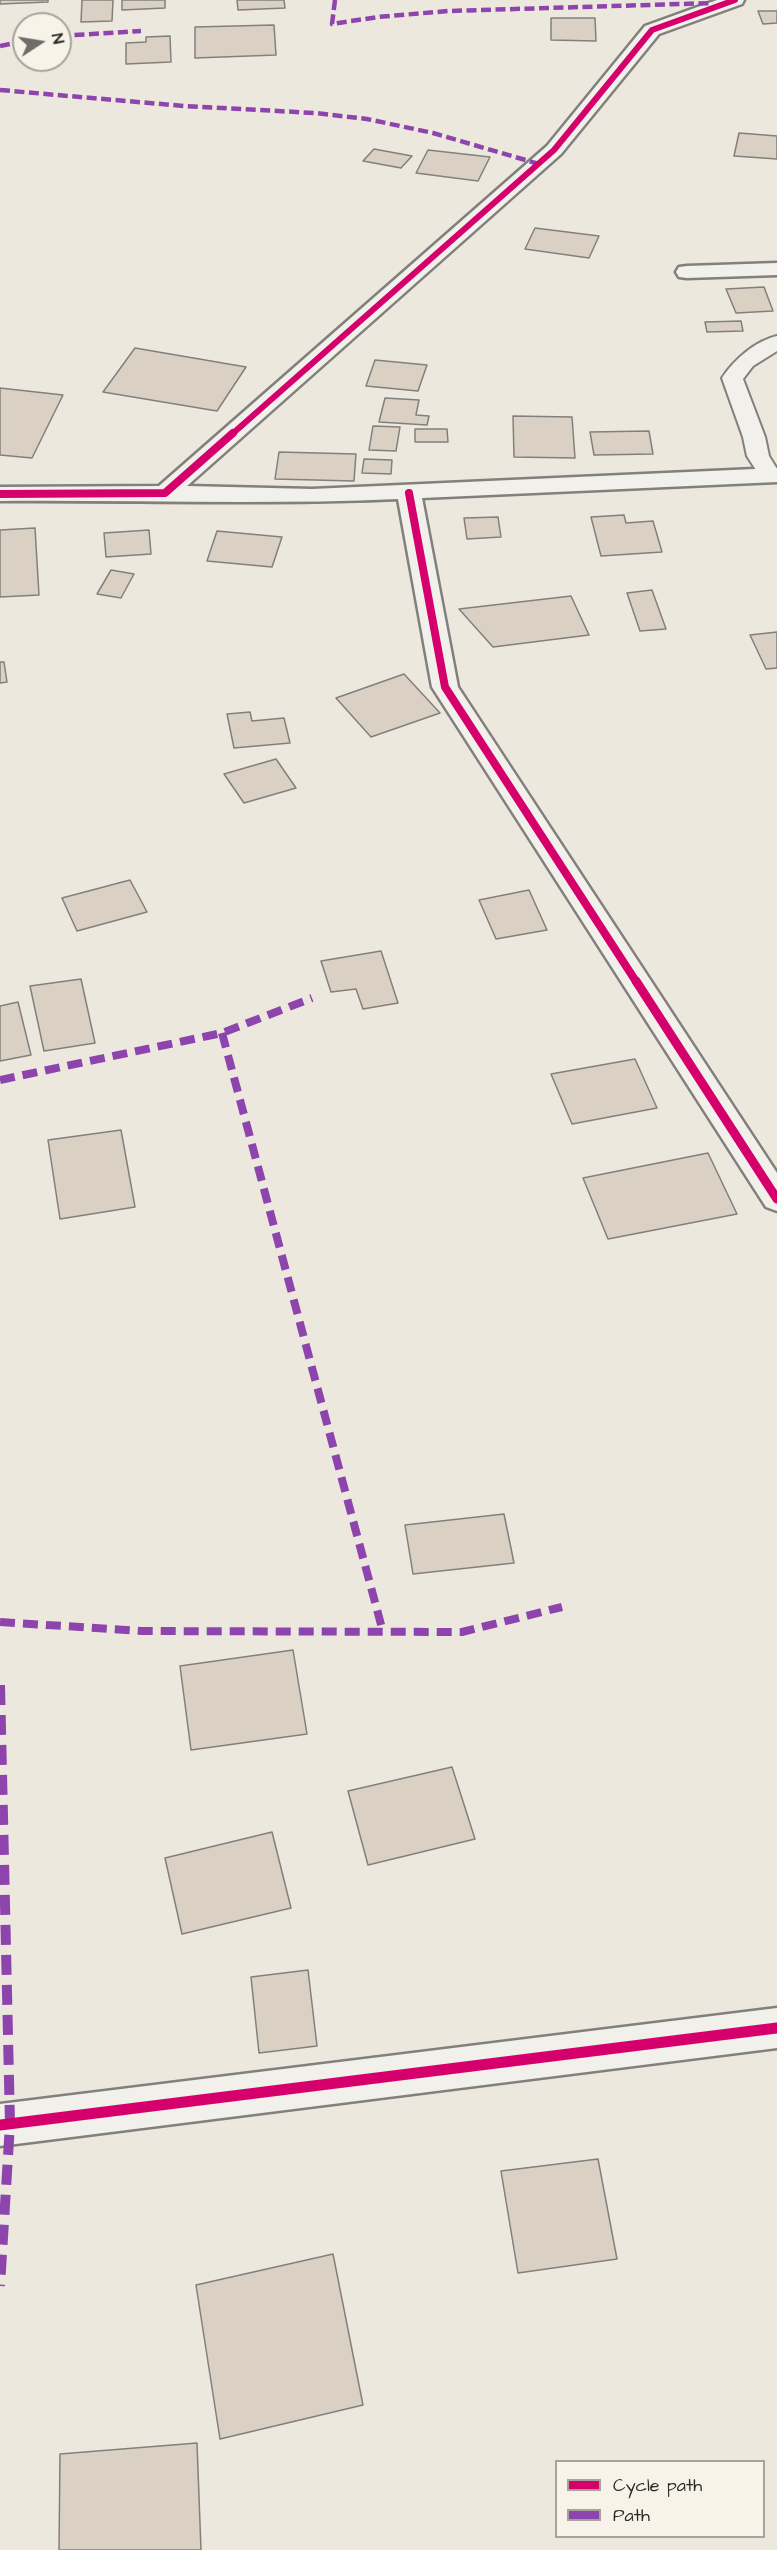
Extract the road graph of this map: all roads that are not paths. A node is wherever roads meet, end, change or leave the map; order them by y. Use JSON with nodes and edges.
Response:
{"nodes":[{"id":1,"x":735,"y":0,"type":"edge"},
{"id":2,"x":777,"y":269,"type":"edge"},
{"id":3,"x":687,"y":272,"type":"dead end"},
{"id":4,"x":777,"y":342,"type":"edge"},
{"id":5,"x":775,"y":476,"type":"edge"},
{"id":6,"x":165,"y":493,"type":"junction"},
{"id":7,"x":409,"y":493,"type":"junction"},
{"id":8,"x":0,"y":494,"type":"edge"},
{"id":9,"x":777,"y":1199,"type":"edge"},
{"id":10,"x":777,"y":2028,"type":"edge"},
{"id":11,"x":0,"y":2125,"type":"edge"}],
"edges":[{"from":1,"to":6,"type":"street"},
{"from":2,"to":3,"type":"street"},
{"from":4,"to":5,"type":"lane"},
{"from":5,"to":7,"type":"street"},
{"from":6,"to":7,"type":"street"},
{"from":6,"to":8,"type":"street"},
{"from":7,"to":9,"type":"street"},
{"from":10,"to":11,"type":"street"}]}
